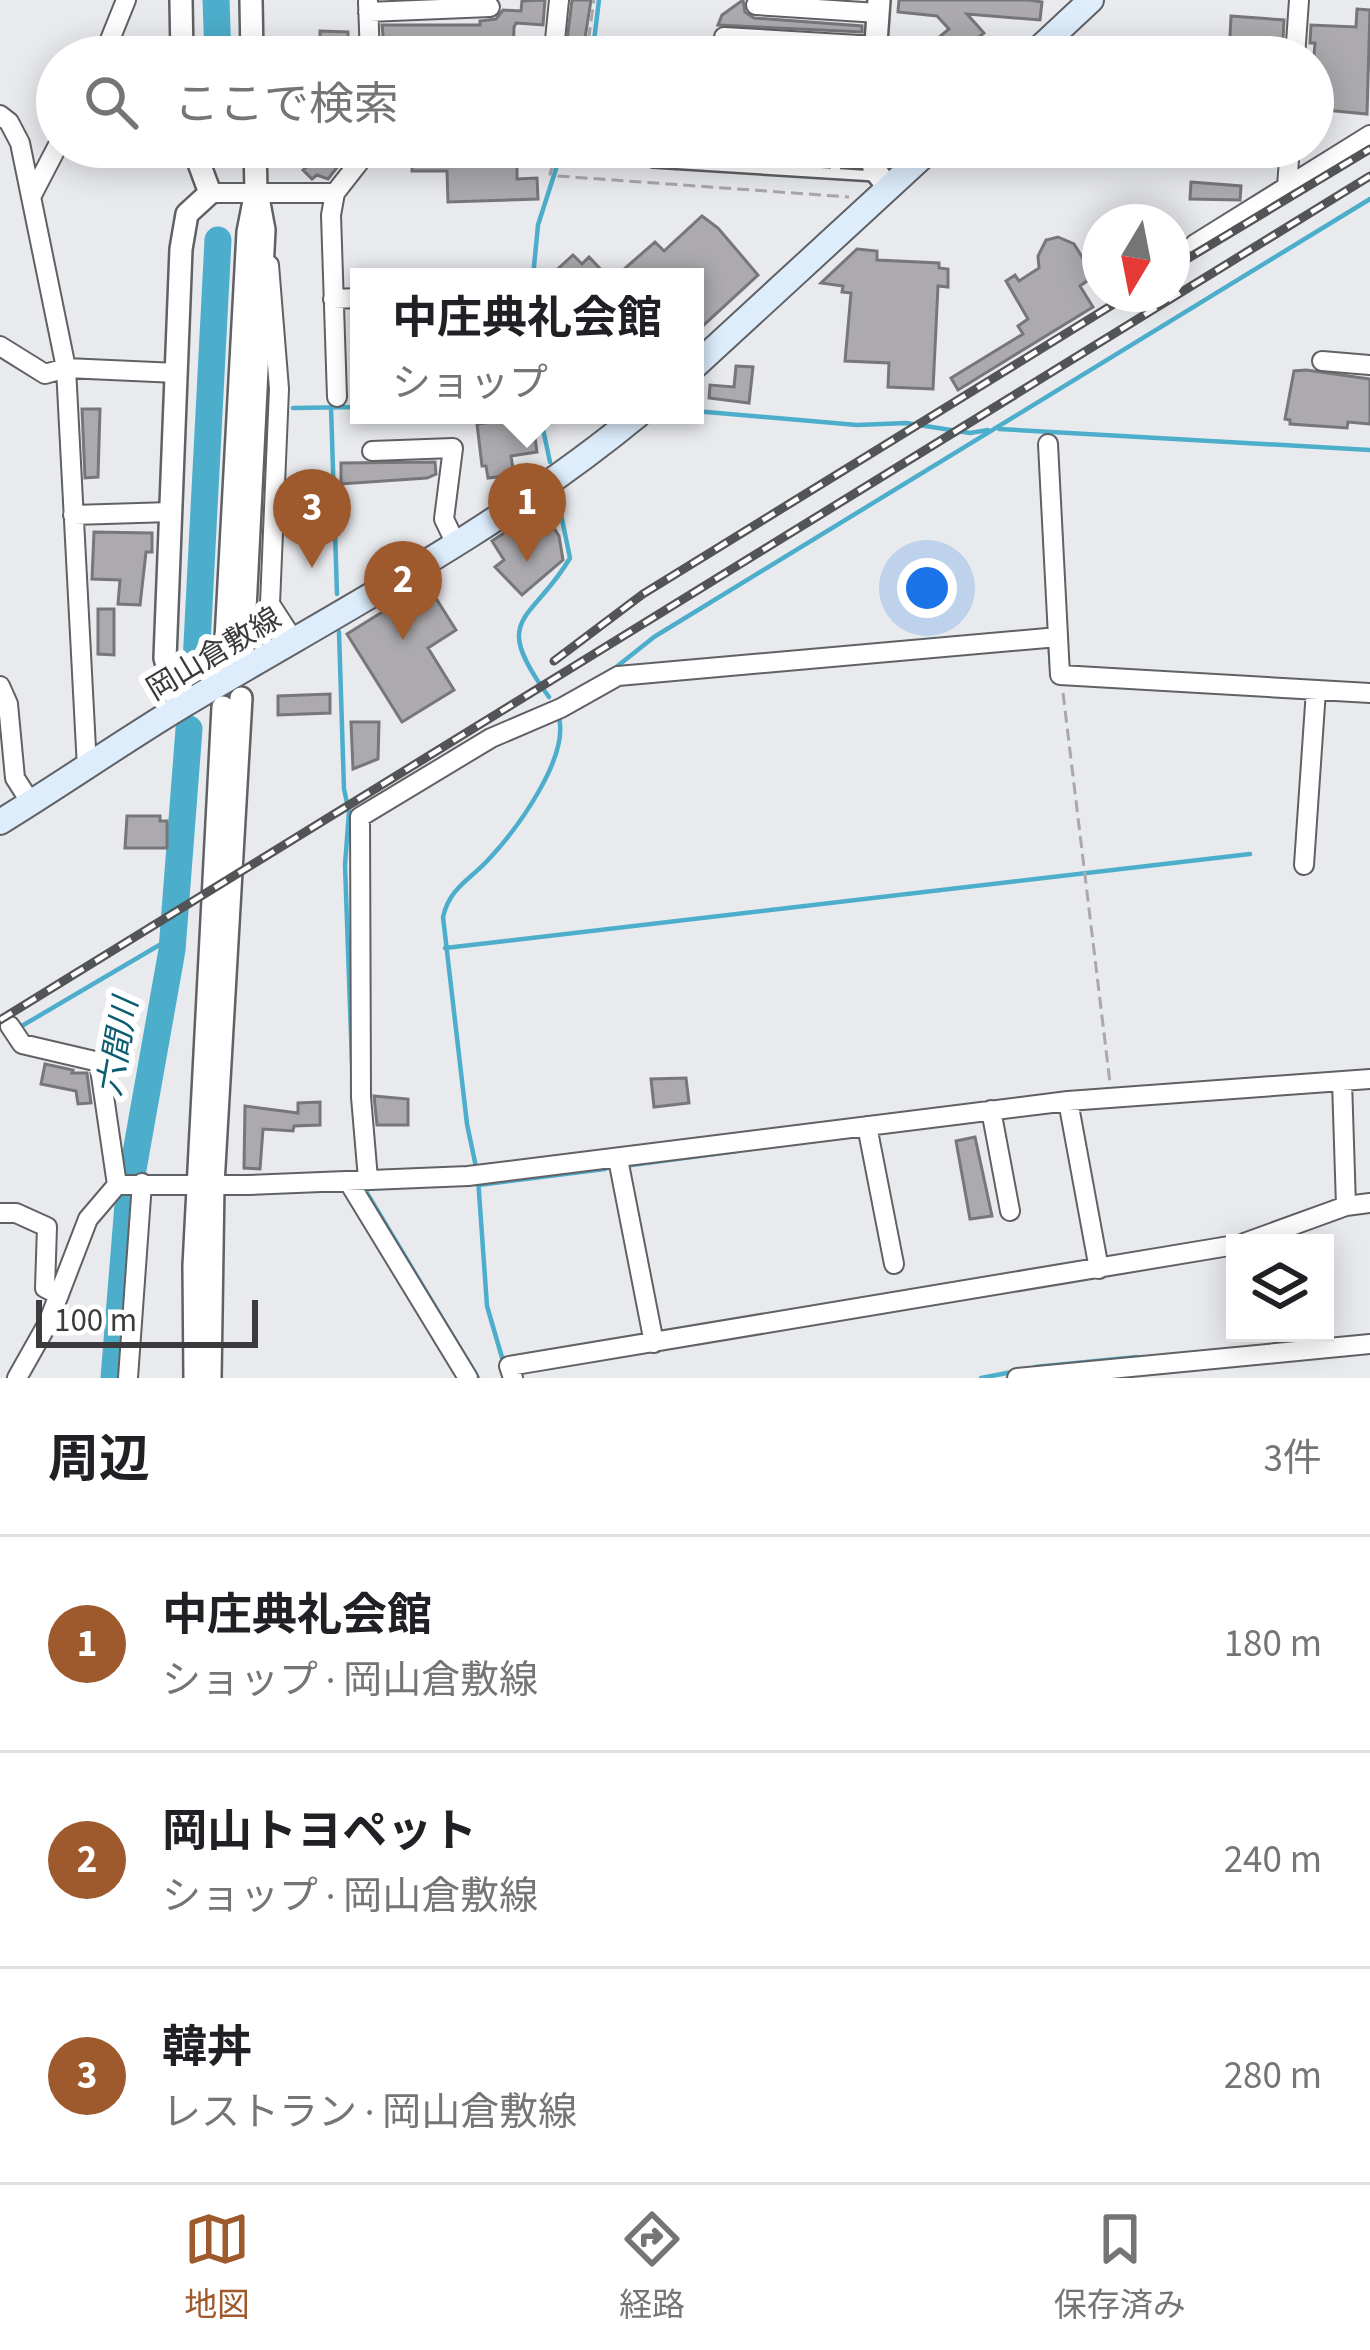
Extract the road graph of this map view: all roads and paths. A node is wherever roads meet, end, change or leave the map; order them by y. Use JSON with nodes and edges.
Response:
{"nodes":[{"id":1,"x":126,"y":0,"type":"edge"},
{"id":2,"x":182,"y":0,"type":"edge"},
{"id":3,"x":251,"y":0,"type":"edge"},
{"id":4,"x":560,"y":0,"type":"edge"},
{"id":5,"x":594,"y":0,"type":"edge"},
{"id":6,"x":1091,"y":0,"type":"edge"},
{"id":7,"x":1299,"y":0,"type":"edge"},
{"id":8,"x":756,"y":5,"type":"dead end"},
{"id":9,"x":368,"y":6,"type":"edge"},
{"id":10,"x":490,"y":7,"type":"dead end"},
{"id":11,"x":879,"y":7,"type":"edge"},
{"id":12,"x":111,"y":36,"type":"edge"},
{"id":13,"x":182,"y":36,"type":"edge"},
{"id":14,"x":252,"y":36,"type":"edge"},
{"id":15,"x":369,"y":36,"type":"edge"},
{"id":16,"x":556,"y":36,"type":"edge"},
{"id":17,"x":589,"y":36,"type":"edge"},
{"id":18,"x":1052,"y":36,"type":"edge"},
{"id":19,"x":1296,"y":36,"type":"edge"},
{"id":20,"x":0,"y":115,"type":"edge"},
{"id":21,"x":1370,"y":135,"type":"edge"},
{"id":22,"x":1334,"y":157,"type":"edge"},
{"id":23,"x":46,"y":168,"type":"edge"},
{"id":24,"x":201,"y":168,"type":"edge"},
{"id":25,"x":255,"y":168,"type":"edge"},
{"id":26,"x":355,"y":168,"type":"edge"},
{"id":27,"x":556,"y":168,"type":"edge"},
{"id":28,"x":752,"y":168,"type":"edge"},
{"id":29,"x":836,"y":168,"type":"edge"},
{"id":30,"x":878,"y":168,"type":"edge"},
{"id":31,"x":902,"y":168,"type":"edge"},
{"id":32,"x":1288,"y":168,"type":"edge"},
{"id":33,"x":1316,"y":168,"type":"edge"},
{"id":34,"x":835,"y":173,"type":"junction"},
{"id":35,"x":883,"y":181,"type":"junction"},
{"id":36,"x":1287,"y":186,"type":"junction"},
{"id":37,"x":256,"y":191,"type":"junction"},
{"id":38,"x":210,"y":193,"type":"junction"},
{"id":39,"x":335,"y":193,"type":"junction"},
{"id":40,"x":31,"y":196,"type":"junction"},
{"id":41,"x":857,"y":198,"type":"dead end"},
{"id":42,"x":264,"y":230,"type":"junction"},
{"id":43,"x":1196,"y":244,"type":"dead end"},
{"id":44,"x":350,"y":298,"type":"edge"},
{"id":45,"x":333,"y":299,"type":"junction"},
{"id":46,"x":0,"y":346,"type":"edge"},
{"id":47,"x":704,"y":357,"type":"edge"},
{"id":48,"x":1322,"y":361,"type":"dead end"},
{"id":49,"x":350,"y":363,"type":"edge"},
{"id":50,"x":336,"y":364,"type":"junction"},
{"id":51,"x":1370,"y":364,"type":"edge"},
{"id":52,"x":66,"y":368,"type":"junction"},
{"id":53,"x":177,"y":373,"type":"junction"},
{"id":54,"x":337,"y":397,"type":"dead end"},
{"id":55,"x":626,"y":424,"type":"edge"},
{"id":56,"x":1048,"y":444,"type":"dead end"},
{"id":57,"x":372,"y":452,"type":"dead end"},
{"id":58,"x":171,"y":512,"type":"junction"},
{"id":59,"x":73,"y":515,"type":"junction"},
{"id":60,"x":455,"y":542,"type":"junction"},
{"id":61,"x":1051,"y":637,"type":"junction"},
{"id":62,"x":294,"y":641,"type":"junction"},
{"id":63,"x":1061,"y":671,"type":"junction"},
{"id":64,"x":0,"y":686,"type":"edge"},
{"id":65,"x":1316,"y":690,"type":"junction"},
{"id":66,"x":1370,"y":693,"type":"edge"},
{"id":67,"x":232,"y":703,"type":"dead end"},
{"id":68,"x":179,"y":707,"type":"junction"},
{"id":69,"x":87,"y":768,"type":"junction"},
{"id":70,"x":31,"y":803,"type":"junction"},
{"id":71,"x":0,"y":822,"type":"edge"},
{"id":72,"x":1304,"y":865,"type":"dead end"},
{"id":73,"x":0,"y":1050,"type":"edge"},
{"id":74,"x":1370,"y":1079,"type":"edge"},
{"id":75,"x":1342,"y":1081,"type":"junction"},
{"id":76,"x":1111,"y":1096,"type":"junction"},
{"id":77,"x":1068,"y":1101,"type":"junction"},
{"id":78,"x":991,"y":1111,"type":"junction"},
{"id":79,"x":867,"y":1126,"type":"junction"},
{"id":80,"x":618,"y":1159,"type":"junction"},
{"id":81,"x":359,"y":1180,"type":"junction"},
{"id":82,"x":130,"y":1184,"type":"junction"},
{"id":83,"x":206,"y":1184,"type":"junction"},
{"id":84,"x":1370,"y":1203,"type":"edge"},
{"id":85,"x":1346,"y":1206,"type":"junction"},
{"id":86,"x":1010,"y":1211,"type":"dead end"},
{"id":87,"x":0,"y":1213,"type":"edge"},
{"id":88,"x":1269,"y":1234,"type":"edge"},
{"id":89,"x":1226,"y":1247,"type":"edge"},
{"id":90,"x":894,"y":1264,"type":"dead end"},
{"id":91,"x":1099,"y":1269,"type":"junction"},
{"id":92,"x":59,"y":1295,"type":"junction"},
{"id":93,"x":654,"y":1343,"type":"junction"},
{"id":94,"x":1370,"y":1344,"type":"edge"},
{"id":95,"x":17,"y":1378,"type":"edge"},
{"id":96,"x":128,"y":1378,"type":"edge"},
{"id":97,"x":195,"y":1378,"type":"edge"},
{"id":98,"x":211,"y":1378,"type":"edge"},
{"id":99,"x":468,"y":1378,"type":"edge"},
{"id":100,"x":513,"y":1378,"type":"edge"},
{"id":101,"x":1017,"y":1378,"type":"edge"}],
"edges":[{"from":1,"to":12,"type":"street"},
{"from":2,"to":13,"type":"street"},
{"from":3,"to":14,"type":"street"},
{"from":4,"to":16,"type":"street"},
{"from":5,"to":17,"type":"path"},
{"from":6,"to":18,"type":"main road"},
{"from":7,"to":19,"type":"street"},
{"from":8,"to":11,"type":"street"},
{"from":9,"to":10,"type":"street"},
{"from":9,"to":15,"type":"street"},
{"from":20,"to":40,"type":"street"},
{"from":21,"to":22,"type":"street"},
{"from":23,"to":40,"type":"street"},
{"from":24,"to":38,"type":"street"},
{"from":25,"to":37,"type":"street"},
{"from":26,"to":39,"type":"street"},
{"from":27,"to":41,"type":"path"},
{"from":28,"to":34,"type":"lane"},
{"from":29,"to":34,"type":"lane"},
{"from":30,"to":35,"type":"street"},
{"from":31,"to":35,"type":"main road"},
{"from":32,"to":36,"type":"street"},
{"from":33,"to":36,"type":"street"},
{"from":34,"to":35,"type":"lane"},
{"from":35,"to":47,"type":"main road"},
{"from":36,"to":43,"type":"street"},
{"from":37,"to":38,"type":"street"},
{"from":37,"to":39,"type":"street"},
{"from":37,"to":42,"type":"street"},
{"from":37,"to":42,"type":"street"},
{"from":38,"to":53,"type":"street"},
{"from":39,"to":45,"type":"street"},
{"from":40,"to":52,"type":"street"},
{"from":42,"to":62,"type":"street"},
{"from":44,"to":45,"type":"street"},
{"from":45,"to":50,"type":"street"},
{"from":46,"to":52,"type":"street"},
{"from":48,"to":51,"type":"street"},
{"from":49,"to":50,"type":"street"},
{"from":50,"to":54,"type":"street"},
{"from":52,"to":53,"type":"street"},
{"from":52,"to":59,"type":"street"},
{"from":53,"to":58,"type":"street"},
{"from":55,"to":60,"type":"main road","name":"岡山倉敷線"},
{"from":56,"to":61,"type":"street"},
{"from":57,"to":60,"type":"street"},
{"from":58,"to":59,"type":"street"},
{"from":58,"to":68,"type":"street"},
{"from":59,"to":69,"type":"street"},
{"from":60,"to":62,"type":"main road","name":"岡山倉敷線"},
{"from":61,"to":63,"type":"street"},
{"from":61,"to":81,"type":"street"},
{"from":62,"to":68,"type":"main road","name":"岡山倉敷線"},
{"from":63,"to":65,"type":"street"},
{"from":63,"to":76,"type":"path"},
{"from":64,"to":70,"type":"street"},
{"from":65,"to":66,"type":"street"},
{"from":65,"to":72,"type":"street"},
{"from":67,"to":83,"type":"street"},
{"from":68,"to":69,"type":"main road","name":"岡山倉敷線"},
{"from":69,"to":70,"type":"main road","name":"岡山倉敷線"},
{"from":70,"to":71,"type":"main road","name":"岡山倉敷線"},
{"from":73,"to":82,"type":"street"},
{"from":74,"to":75,"type":"street"},
{"from":75,"to":76,"type":"street"},
{"from":75,"to":85,"type":"street"},
{"from":76,"to":77,"type":"street"},
{"from":77,"to":78,"type":"street"},
{"from":77,"to":91,"type":"street"},
{"from":78,"to":79,"type":"street"},
{"from":78,"to":86,"type":"street"},
{"from":79,"to":80,"type":"street"},
{"from":79,"to":90,"type":"street"},
{"from":80,"to":81,"type":"street"},
{"from":80,"to":93,"type":"street"},
{"from":81,"to":83,"type":"street"},
{"from":81,"to":99,"type":"street"},
{"from":82,"to":83,"type":"street"},
{"from":82,"to":92,"type":"street"},
{"from":82,"to":96,"type":"street"},
{"from":83,"to":97,"type":"street"},
{"from":83,"to":98,"type":"street"},
{"from":84,"to":85,"type":"street"},
{"from":85,"to":88,"type":"street"},
{"from":87,"to":92,"type":"street"},
{"from":89,"to":91,"type":"street"},
{"from":91,"to":93,"type":"street"},
{"from":92,"to":95,"type":"street"},
{"from":93,"to":100,"type":"street"},
{"from":94,"to":101,"type":"street"}]}
